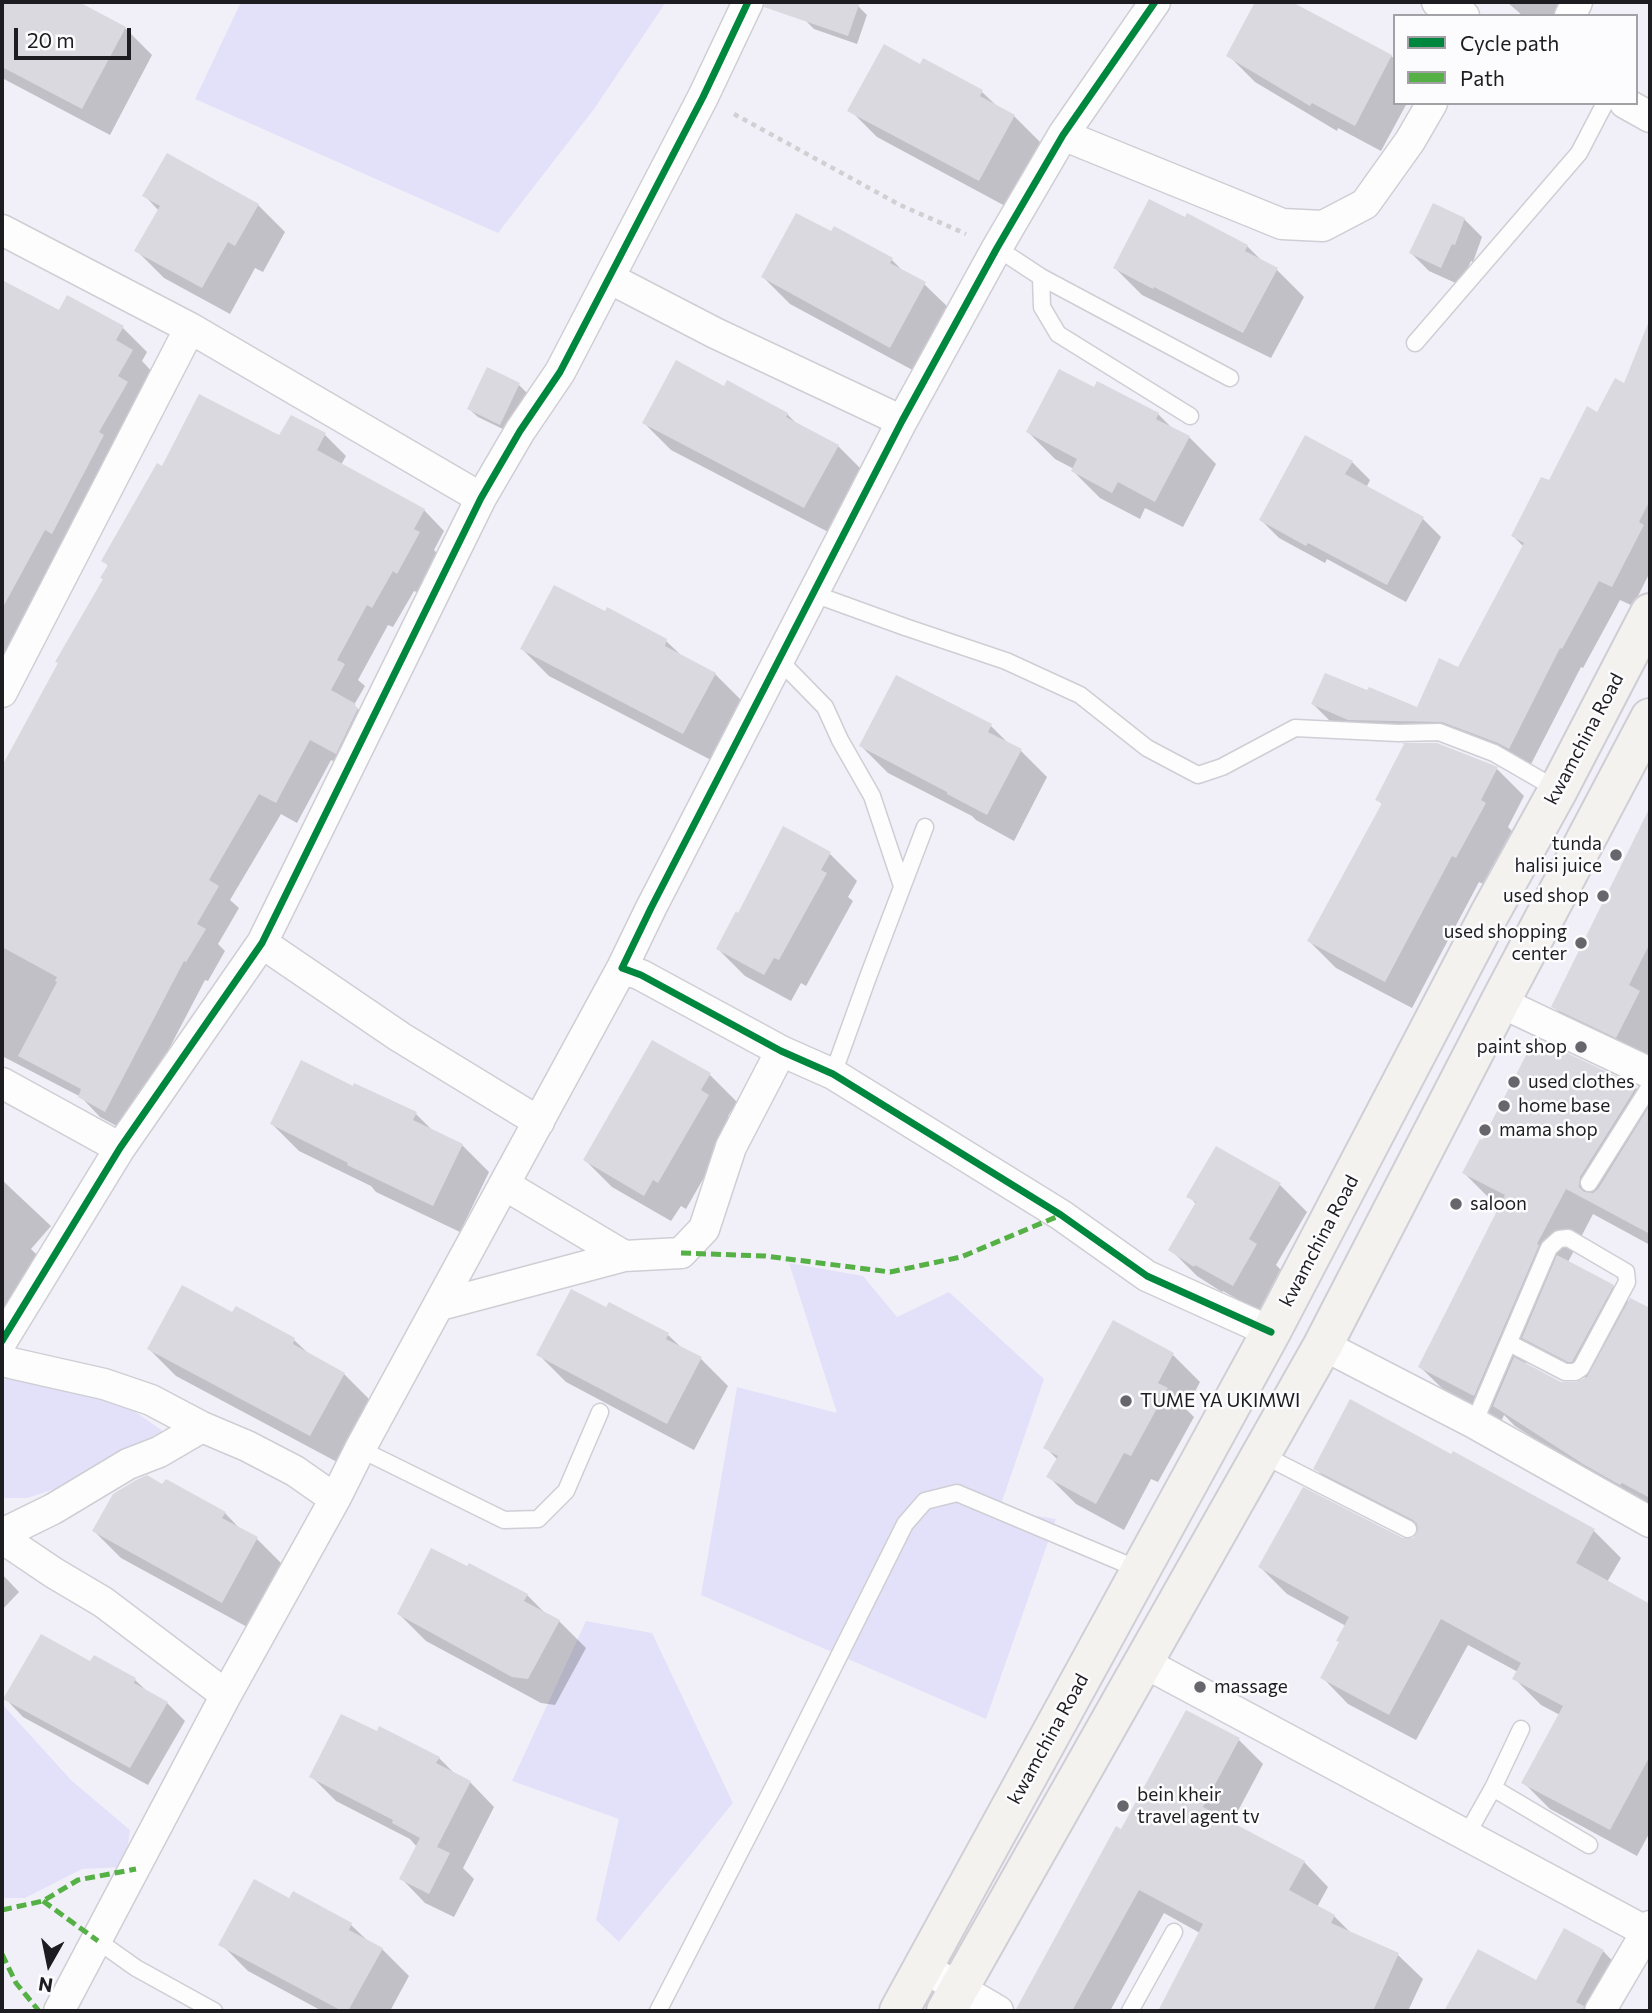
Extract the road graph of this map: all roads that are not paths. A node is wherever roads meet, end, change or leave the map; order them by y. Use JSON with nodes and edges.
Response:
{"nodes":[{"id":1,"x":748,"y":2,"type":"edge"},
{"id":2,"x":1155,"y":2,"type":"edge"},
{"id":3,"x":1437,"y":2,"type":"edge"},
{"id":4,"x":1460,"y":14,"type":"edge"},
{"id":5,"x":1431,"y":105,"type":"edge"},
{"id":6,"x":1604,"y":105,"type":"edge"},
{"id":7,"x":1629,"y":105,"type":"edge"},
{"id":8,"x":1650,"y":117,"type":"edge"},
{"id":9,"x":1063,"y":135,"type":"junction"},
{"id":10,"x":2,"y":230,"type":"edge"},
{"id":11,"x":998,"y":248,"type":"junction"},
{"id":12,"x":1041,"y":277,"type":"junction"},
{"id":13,"x":609,"y":278,"type":"junction"},
{"id":14,"x":190,"y":328,"type":"junction"},
{"id":15,"x":1415,"y":343,"type":"dead end"},
{"id":16,"x":1230,"y":378,"type":"dead end"},
{"id":17,"x":1190,"y":416,"type":"dead end"},
{"id":18,"x":902,"y":421,"type":"junction"},
{"id":19,"x":481,"y":498,"type":"junction"},
{"id":20,"x":814,"y":594,"type":"junction"},
{"id":21,"x":1650,"y":614,"type":"edge"},
{"id":22,"x":779,"y":660,"type":"junction"},
{"id":23,"x":2,"y":692,"type":"edge"},
{"id":24,"x":1650,"y":718,"type":"edge"},
{"id":25,"x":1558,"y":790,"type":"junction"},
{"id":26,"x":925,"y":827,"type":"dead end"},
{"id":27,"x":902,"y":886,"type":"junction"},
{"id":28,"x":1489,"y":915,"type":"junction"},
{"id":29,"x":1532,"y":941,"type":"junction"},
{"id":30,"x":262,"y":943,"type":"junction"},
{"id":31,"x":622,"y":968,"type":"junction"},
{"id":32,"x":1500,"y":1002,"type":"junction"},
{"id":33,"x":781,"y":1051,"type":"junction"},
{"id":34,"x":1650,"y":1073,"type":"edge"},
{"id":35,"x":833,"y":1074,"type":"junction"},
{"id":36,"x":2,"y":1083,"type":"edge"},
{"id":37,"x":1650,"y":1086,"type":"edge"},
{"id":38,"x":539,"y":1122,"type":"junction"},
{"id":39,"x":120,"y":1148,"type":"junction"},
{"id":40,"x":1589,"y":1183,"type":"dead end"},
{"id":41,"x":505,"y":1185,"type":"junction"},
{"id":42,"x":624,"y":1256,"type":"junction"},
{"id":43,"x":440,"y":1305,"type":"junction"},
{"id":44,"x":1271,"y":1332,"type":"junction"},
{"id":45,"x":2,"y":1341,"type":"edge"},
{"id":46,"x":1509,"y":1343,"type":"junction"},
{"id":47,"x":1323,"y":1345,"type":"junction"},
{"id":48,"x":2,"y":1361,"type":"edge"},
{"id":49,"x":600,"y":1412,"type":"dead end"},
{"id":50,"x":1474,"y":1423,"type":"junction"},
{"id":51,"x":202,"y":1427,"type":"junction"},
{"id":52,"x":360,"y":1449,"type":"junction"},
{"id":53,"x":1261,"y":1454,"type":"junction"},
{"id":54,"x":335,"y":1499,"type":"junction"},
{"id":55,"x":1650,"y":1522,"type":"edge"},
{"id":56,"x":1408,"y":1529,"type":"dead end"},
{"id":57,"x":2,"y":1536,"type":"edge"},
{"id":58,"x":1140,"y":1570,"type":"junction"},
{"id":59,"x":1143,"y":1662,"type":"junction"},
{"id":60,"x":226,"y":1695,"type":"junction"},
{"id":61,"x":1521,"y":1729,"type":"dead end"},
{"id":62,"x":1493,"y":1788,"type":"junction"},
{"id":63,"x":1466,"y":1836,"type":"junction"},
{"id":64,"x":1589,"y":1845,"type":"dead end"},
{"id":65,"x":1648,"y":1929,"type":"edge"},
{"id":66,"x":1174,"y":1932,"type":"dead end"},
{"id":67,"x":98,"y":1941,"type":"junction"},
{"id":68,"x":923,"y":1967,"type":"junction"},
{"id":69,"x":952,"y":1999,"type":"edge"},
{"id":70,"x":59,"y":2011,"type":"edge"},
{"id":71,"x":214,"y":2011,"type":"edge"},
{"id":72,"x":657,"y":2011,"type":"edge"},
{"id":73,"x":900,"y":2011,"type":"edge"},
{"id":74,"x":999,"y":2011,"type":"edge"},
{"id":75,"x":1130,"y":2011,"type":"edge"},
{"id":76,"x":1600,"y":2011,"type":"edge"}],
"edges":[{"from":1,"to":13,"type":"street"},
{"from":2,"to":9,"type":"street"},
{"from":3,"to":4,"type":"street"},
{"from":5,"to":9,"type":"street"},
{"from":6,"to":15,"type":"lane"},
{"from":7,"to":8,"type":"street"},
{"from":9,"to":11,"type":"street"},
{"from":10,"to":14,"type":"street"},
{"from":11,"to":12,"type":"lane"},
{"from":11,"to":18,"type":"street"},
{"from":12,"to":16,"type":"lane"},
{"from":12,"to":17,"type":"lane"},
{"from":13,"to":18,"type":"street"},
{"from":13,"to":19,"type":"street"},
{"from":14,"to":19,"type":"street"},
{"from":14,"to":23,"type":"street"},
{"from":18,"to":20,"type":"street"},
{"from":19,"to":30,"type":"street"},
{"from":20,"to":22,"type":"street"},
{"from":20,"to":25,"type":"lane"},
{"from":21,"to":25,"type":"main road","name":"kwamchina Road"},
{"from":22,"to":27,"type":"lane"},
{"from":22,"to":31,"type":"street"},
{"from":24,"to":29,"type":"main road"},
{"from":25,"to":28,"type":"main road","name":"kwamchina Road"},
{"from":26,"to":27,"type":"lane"},
{"from":27,"to":35,"type":"lane"},
{"from":28,"to":29,"type":"main road"},
{"from":28,"to":44,"type":"main road","name":"kwamchina Road"},
{"from":29,"to":32,"type":"main road"},
{"from":30,"to":38,"type":"street"},
{"from":30,"to":39,"type":"street"},
{"from":31,"to":33,"type":"street"},
{"from":31,"to":38,"type":"street"},
{"from":32,"to":34,"type":"street"},
{"from":32,"to":47,"type":"main road"},
{"from":33,"to":35,"type":"street"},
{"from":33,"to":42,"type":"street"},
{"from":35,"to":44,"type":"street"},
{"from":36,"to":39,"type":"street"},
{"from":37,"to":40,"type":"lane"},
{"from":38,"to":41,"type":"street"},
{"from":39,"to":45,"type":"street"},
{"from":41,"to":42,"type":"street"},
{"from":41,"to":43,"type":"street"},
{"from":42,"to":43,"type":"street"},
{"from":43,"to":52,"type":"street"},
{"from":44,"to":58,"type":"main road","name":"kwamchina Road"},
{"from":46,"to":46,"type":"lane"},
{"from":46,"to":50,"type":"lane"},
{"from":47,"to":50,"type":"street"},
{"from":47,"to":53,"type":"main road"},
{"from":48,"to":51,"type":"street"},
{"from":49,"to":52,"type":"lane"},
{"from":50,"to":55,"type":"street"},
{"from":51,"to":54,"type":"street"},
{"from":51,"to":57,"type":"street"},
{"from":52,"to":54,"type":"street"},
{"from":53,"to":56,"type":"lane"},
{"from":53,"to":59,"type":"main road"},
{"from":54,"to":60,"type":"street"},
{"from":57,"to":60,"type":"street"},
{"from":58,"to":68,"type":"main road","name":"kwamchina Road"},
{"from":58,"to":72,"type":"lane"},
{"from":59,"to":63,"type":"street"},
{"from":59,"to":69,"type":"main road"},
{"from":60,"to":67,"type":"street"},
{"from":61,"to":62,"type":"lane"},
{"from":62,"to":63,"type":"lane"},
{"from":62,"to":64,"type":"lane"},
{"from":63,"to":65,"type":"street"},
{"from":65,"to":76,"type":"street"},
{"from":66,"to":75,"type":"lane"},
{"from":67,"to":70,"type":"street"},
{"from":67,"to":71,"type":"lane"},
{"from":68,"to":69,"type":"street"},
{"from":68,"to":73,"type":"main road","name":"kwamchina Road"},
{"from":69,"to":74,"type":"street"}]}
